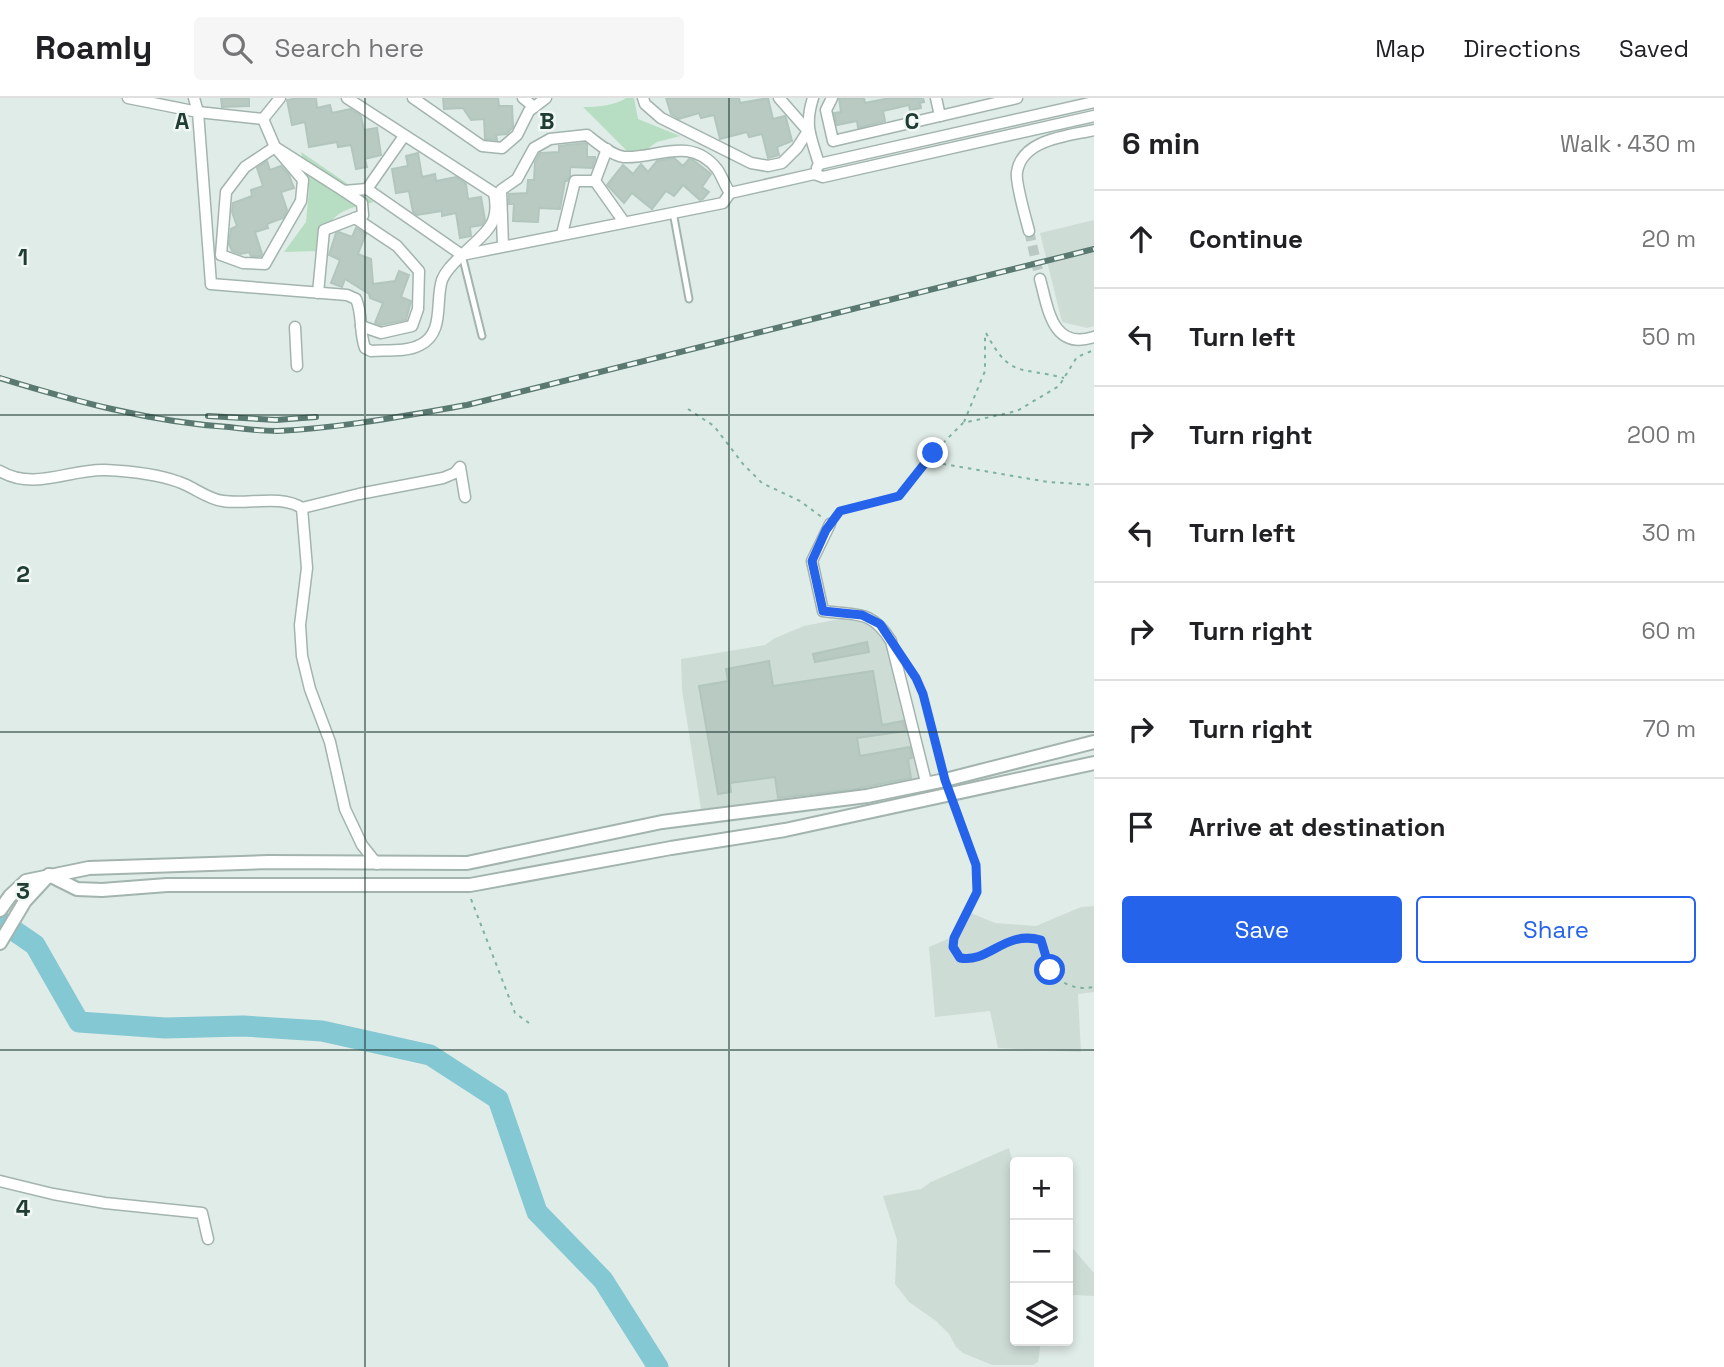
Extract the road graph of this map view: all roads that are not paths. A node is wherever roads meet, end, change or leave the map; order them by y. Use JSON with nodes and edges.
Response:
{"nodes":[{"id":1,"x":128,"y":98,"type":"edge"},
{"id":2,"x":194,"y":98,"type":"edge"},
{"id":3,"x":280,"y":98,"type":"edge"},
{"id":4,"x":347,"y":98,"type":"edge"},
{"id":5,"x":414,"y":98,"type":"edge"},
{"id":6,"x":523,"y":98,"type":"edge"},
{"id":7,"x":545,"y":98,"type":"edge"},
{"id":8,"x":643,"y":98,"type":"edge"},
{"id":9,"x":779,"y":98,"type":"edge"},
{"id":10,"x":813,"y":98,"type":"edge"},
{"id":11,"x":832,"y":98,"type":"edge"},
{"id":12,"x":936,"y":98,"type":"edge"},
{"id":13,"x":1017,"y":98,"type":"edge"},
{"id":14,"x":1094,"y":102,"type":"edge"},
{"id":15,"x":534,"y":107,"type":"junction"},
{"id":16,"x":198,"y":112,"type":"junction"},
{"id":17,"x":940,"y":116,"type":"junction"},
{"id":18,"x":1094,"y":116,"type":"edge"},
{"id":19,"x":263,"y":119,"type":"junction"},
{"id":20,"x":1094,"y":130,"type":"edge"},
{"id":21,"x":808,"y":131,"type":"junction"},
{"id":22,"x":404,"y":136,"type":"junction"},
{"id":23,"x":850,"y":138,"type":"junction"},
{"id":24,"x":275,"y":147,"type":"junction"},
{"id":25,"x":607,"y":149,"type":"junction"},
{"id":26,"x":855,"y":156,"type":"junction"},
{"id":27,"x":817,"y":169,"type":"junction"},
{"id":28,"x":858,"y":169,"type":"junction"},
{"id":29,"x":595,"y":181,"type":"junction"},
{"id":30,"x":367,"y":189,"type":"junction"},
{"id":31,"x":344,"y":191,"type":"junction"},
{"id":32,"x":497,"y":191,"type":"junction"},
{"id":33,"x":730,"y":193,"type":"junction"},
{"id":34,"x":673,"y":212,"type":"junction"},
{"id":35,"x":355,"y":218,"type":"junction"},
{"id":36,"x":624,"y":222,"type":"junction"},
{"id":37,"x":1029,"y":232,"type":"tunnel mouth"},
{"id":38,"x":562,"y":234,"type":"junction"},
{"id":39,"x":503,"y":246,"type":"junction"},
{"id":40,"x":462,"y":255,"type":"junction"},
{"id":41,"x":1041,"y":279,"type":"tunnel mouth"},
{"id":42,"x":318,"y":293,"type":"junction"},
{"id":43,"x":689,"y":299,"type":"dead end"},
{"id":44,"x":361,"y":326,"type":"junction"},
{"id":45,"x":295,"y":327,"type":"dead end"},
{"id":46,"x":482,"y":336,"type":"dead end"},
{"id":47,"x":1094,"y":337,"type":"edge"},
{"id":48,"x":298,"y":366,"type":"dead end"},
{"id":49,"x":0,"y":471,"type":"edge"},
{"id":50,"x":465,"y":496,"type":"dead end"},
{"id":51,"x":302,"y":508,"type":"junction"},
{"id":52,"x":830,"y":524,"type":"road end"},
{"id":53,"x":1094,"y":742,"type":"edge"},
{"id":54,"x":1094,"y":764,"type":"edge"},
{"id":55,"x":926,"y":782,"type":"junction"},
{"id":56,"x":377,"y":863,"type":"junction"},
{"id":57,"x":49,"y":874,"type":"junction"},
{"id":58,"x":0,"y":910,"type":"edge"},
{"id":59,"x":0,"y":943,"type":"edge"},
{"id":60,"x":0,"y":1181,"type":"edge"},
{"id":61,"x":208,"y":1238,"type":"dead end"}],
"edges":[{"from":1,"to":16,"type":"street"},
{"from":2,"to":16,"type":"street"},
{"from":3,"to":19,"type":"street"},
{"from":4,"to":22,"type":"street"},
{"from":5,"to":15,"type":"street"},
{"from":6,"to":15,"type":"street"},
{"from":7,"to":15,"type":"street"},
{"from":8,"to":21,"type":"street"},
{"from":9,"to":21,"type":"street"},
{"from":10,"to":21,"type":"street"},
{"from":11,"to":23,"type":"street"},
{"from":12,"to":17,"type":"street"},
{"from":13,"to":17,"type":"street"},
{"from":14,"to":26,"type":"street"},
{"from":16,"to":19,"type":"street"},
{"from":16,"to":42,"type":"street"},
{"from":17,"to":23,"type":"street"},
{"from":18,"to":28,"type":"street"},
{"from":19,"to":24,"type":"street"},
{"from":20,"to":37,"type":"street"},
{"from":21,"to":27,"type":"street"},
{"from":22,"to":30,"type":"street"},
{"from":22,"to":32,"type":"street"},
{"from":23,"to":26,"type":"street"},
{"from":24,"to":24,"type":"street"},
{"from":24,"to":31,"type":"street"},
{"from":25,"to":29,"type":"street"},
{"from":25,"to":32,"type":"street"},
{"from":25,"to":33,"type":"street"},
{"from":26,"to":27,"type":"street"},
{"from":26,"to":28,"type":"street"},
{"from":27,"to":28,"type":"street"},
{"from":27,"to":33,"type":"street"},
{"from":29,"to":36,"type":"street"},
{"from":29,"to":38,"type":"street"},
{"from":30,"to":31,"type":"street"},
{"from":30,"to":40,"type":"street"},
{"from":31,"to":35,"type":"street"},
{"from":32,"to":39,"type":"street"},
{"from":32,"to":40,"type":"street"},
{"from":33,"to":34,"type":"street"},
{"from":34,"to":36,"type":"street"},
{"from":34,"to":43,"type":"lane"},
{"from":35,"to":42,"type":"street"},
{"from":35,"to":44,"type":"street"},
{"from":36,"to":38,"type":"street"},
{"from":38,"to":39,"type":"street"},
{"from":39,"to":40,"type":"street"},
{"from":40,"to":44,"type":"street"},
{"from":40,"to":46,"type":"lane"},
{"from":41,"to":47,"type":"street"},
{"from":42,"to":44,"type":"street"},
{"from":45,"to":48,"type":"street"},
{"from":49,"to":51,"type":"street"},
{"from":50,"to":51,"type":"street"},
{"from":51,"to":56,"type":"street"},
{"from":52,"to":55,"type":"street"},
{"from":53,"to":55,"type":"street"},
{"from":54,"to":57,"type":"street"},
{"from":55,"to":56,"type":"street"},
{"from":56,"to":57,"type":"street"},
{"from":57,"to":58,"type":"street"},
{"from":57,"to":59,"type":"street"},
{"from":60,"to":61,"type":"street"}]}
